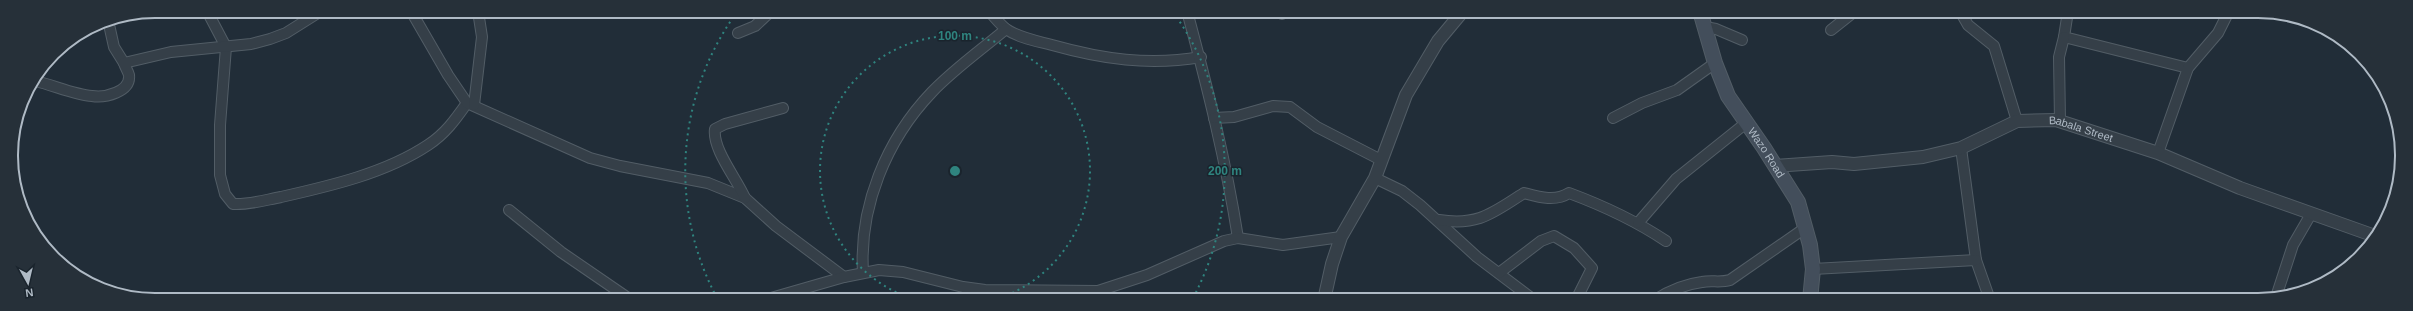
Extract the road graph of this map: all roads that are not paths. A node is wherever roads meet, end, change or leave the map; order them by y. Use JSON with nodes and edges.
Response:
{"nodes":[{"id":1,"x":211,"y":18,"type":"edge"},
{"id":2,"x":308,"y":18,"type":"edge"},
{"id":3,"x":415,"y":18,"type":"edge"},
{"id":4,"x":479,"y":18,"type":"edge"},
{"id":5,"x":763,"y":18,"type":"edge"},
{"id":6,"x":996,"y":18,"type":"edge"},
{"id":7,"x":1189,"y":18,"type":"edge"},
{"id":8,"x":1456,"y":18,"type":"edge"},
{"id":9,"x":1702,"y":18,"type":"edge"},
{"id":10,"x":1847,"y":18,"type":"edge"},
{"id":11,"x":1964,"y":18,"type":"edge"},
{"id":12,"x":2067,"y":18,"type":"edge"},
{"id":13,"x":2226,"y":18,"type":"edge"},
{"id":14,"x":109,"y":26,"type":"edge"},
{"id":15,"x":1705,"y":27,"type":"junction"},
{"id":16,"x":1006,"y":29,"type":"junction"},
{"id":17,"x":1832,"y":30,"type":"dead end"},
{"id":18,"x":738,"y":33,"type":"dead end"},
{"id":19,"x":2064,"y":37,"type":"junction"},
{"id":20,"x":1742,"y":40,"type":"dead end"},
{"id":21,"x":226,"y":47,"type":"junction"},
{"id":22,"x":1201,"y":57,"type":"junction"},
{"id":23,"x":124,"y":63,"type":"junction"},
{"id":24,"x":1715,"y":63,"type":"junction"},
{"id":25,"x":2188,"y":68,"type":"junction"},
{"id":26,"x":39,"y":82,"type":"edge"},
{"id":27,"x":471,"y":104,"type":"junction"},
{"id":28,"x":783,"y":108,"type":"dead end"},
{"id":29,"x":1214,"y":118,"type":"junction"},
{"id":30,"x":1613,"y":118,"type":"dead end"},
{"id":31,"x":2017,"y":121,"type":"junction"},
{"id":32,"x":2060,"y":121,"type":"junction"},
{"id":33,"x":1746,"y":123,"type":"junction"},
{"id":34,"x":1962,"y":148,"type":"junction"},
{"id":35,"x":2158,"y":153,"type":"junction"},
{"id":36,"x":1381,"y":160,"type":"junction"},
{"id":37,"x":1776,"y":166,"type":"junction"},
{"id":38,"x":1375,"y":178,"type":"junction"},
{"id":39,"x":745,"y":198,"type":"junction"},
{"id":40,"x":509,"y":210,"type":"dead end"},
{"id":41,"x":2311,"y":214,"type":"junction"},
{"id":42,"x":1439,"y":220,"type":"junction"},
{"id":43,"x":1638,"y":223,"type":"junction"},
{"id":44,"x":1805,"y":228,"type":"junction"},
{"id":45,"x":2370,"y":234,"type":"edge"},
{"id":46,"x":1341,"y":237,"type":"junction"},
{"id":47,"x":1238,"y":238,"type":"junction"},
{"id":48,"x":1666,"y":241,"type":"dead end"},
{"id":49,"x":1976,"y":260,"type":"junction"},
{"id":50,"x":1813,"y":269,"type":"junction"},
{"id":51,"x":863,"y":272,"type":"junction"},
{"id":52,"x":1499,"y":273,"type":"junction"},
{"id":53,"x":844,"y":277,"type":"junction"},
{"id":54,"x":2278,"y":291,"type":"edge"},
{"id":55,"x":621,"y":293,"type":"edge"},
{"id":56,"x":788,"y":293,"type":"edge"},
{"id":57,"x":1326,"y":293,"type":"edge"},
{"id":58,"x":1525,"y":293,"type":"edge"},
{"id":59,"x":1580,"y":293,"type":"edge"},
{"id":60,"x":1669,"y":293,"type":"edge"},
{"id":61,"x":1811,"y":293,"type":"edge"},
{"id":62,"x":1988,"y":293,"type":"edge"}],
"edges":[{"from":1,"to":21,"type":"street"},
{"from":2,"to":21,"type":"street"},
{"from":3,"to":27,"type":"street"},
{"from":4,"to":27,"type":"street"},
{"from":5,"to":18,"type":"street"},
{"from":6,"to":16,"type":"street"},
{"from":7,"to":22,"type":"street"},
{"from":8,"to":36,"type":"street"},
{"from":9,"to":15,"type":"main road","name":"Wazo Road"},
{"from":10,"to":17,"type":"street"},
{"from":11,"to":31,"type":"street"},
{"from":12,"to":19,"type":"street"},
{"from":13,"to":25,"type":"street"},
{"from":14,"to":23,"type":"street"},
{"from":15,"to":20,"type":"street"},
{"from":15,"to":24,"type":"main road","name":"Wazo Road"},
{"from":16,"to":22,"type":"street"},
{"from":16,"to":51,"type":"street"},
{"from":19,"to":25,"type":"street"},
{"from":19,"to":32,"type":"street"},
{"from":21,"to":23,"type":"street"},
{"from":21,"to":27,"type":"street"},
{"from":22,"to":29,"type":"street"},
{"from":23,"to":26,"type":"street"},
{"from":24,"to":30,"type":"street"},
{"from":24,"to":33,"type":"main road","name":"Wazo Road"},
{"from":25,"to":35,"type":"street"},
{"from":27,"to":39,"type":"street"},
{"from":28,"to":39,"type":"street"},
{"from":29,"to":36,"type":"street"},
{"from":29,"to":47,"type":"street"},
{"from":31,"to":32,"type":"street","name":"Babala Street"},
{"from":31,"to":34,"type":"street","name":"Babala Street"},
{"from":32,"to":35,"type":"street","name":"Babala Street"},
{"from":33,"to":37,"type":"main road","name":"Wazo Road"},
{"from":33,"to":43,"type":"street"},
{"from":34,"to":37,"type":"street","name":"Babala Street"},
{"from":34,"to":49,"type":"street"},
{"from":35,"to":41,"type":"street","name":"Babala Street"},
{"from":36,"to":38,"type":"street"},
{"from":37,"to":44,"type":"main road","name":"Wazo Road"},
{"from":38,"to":42,"type":"street"},
{"from":38,"to":46,"type":"street"},
{"from":39,"to":53,"type":"street"},
{"from":40,"to":55,"type":"street"},
{"from":41,"to":45,"type":"street","name":"Babala Street"},
{"from":41,"to":54,"type":"street"},
{"from":42,"to":43,"type":"street"},
{"from":42,"to":52,"type":"street"},
{"from":43,"to":48,"type":"street"},
{"from":44,"to":50,"type":"main road","name":"Wazo Road"},
{"from":44,"to":60,"type":"street"},
{"from":46,"to":47,"type":"street"},
{"from":46,"to":57,"type":"street"},
{"from":47,"to":51,"type":"street"},
{"from":49,"to":50,"type":"street"},
{"from":49,"to":62,"type":"street"},
{"from":50,"to":61,"type":"main road","name":"Wazo Road"},
{"from":51,"to":53,"type":"street"},
{"from":52,"to":58,"type":"street"},
{"from":52,"to":59,"type":"street"},
{"from":53,"to":56,"type":"street"}]}
